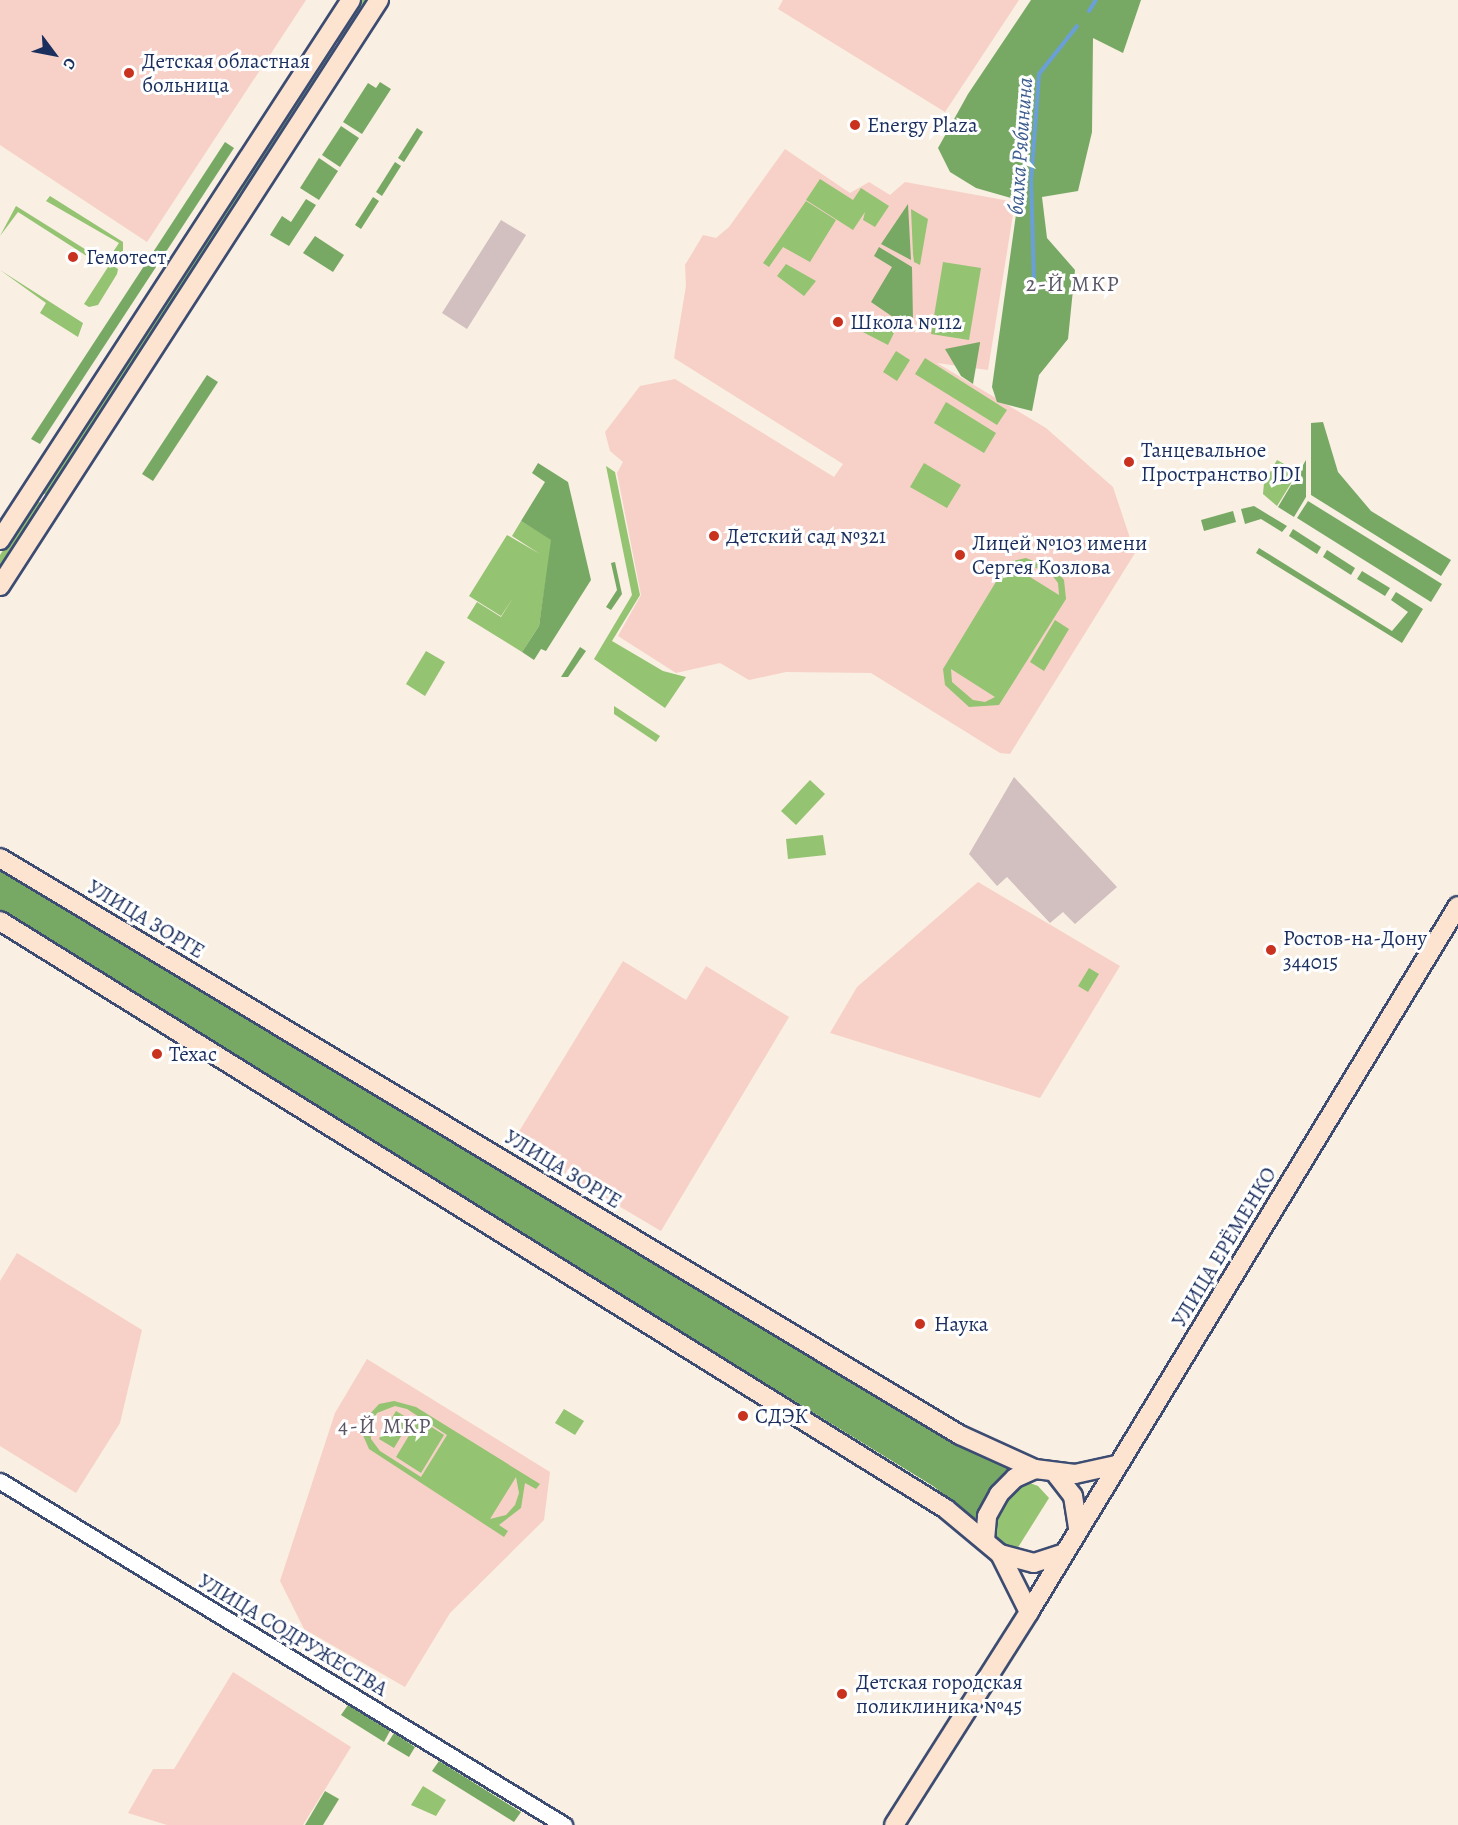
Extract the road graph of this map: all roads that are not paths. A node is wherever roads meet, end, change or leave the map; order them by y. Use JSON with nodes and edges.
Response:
{"nodes":[{"id":1,"x":351,"y":0,"type":"edge"},
{"id":2,"x":379,"y":0,"type":"edge"},
{"id":3,"x":0,"y":540,"type":"edge"},
{"id":4,"x":0,"y":586,"type":"edge"},
{"id":5,"x":0,"y":858,"type":"edge"},
{"id":6,"x":1458,"y":906,"type":"edge"},
{"id":7,"x":0,"y":921,"type":"edge"},
{"id":8,"x":1116,"y":1465,"type":"junction"},
{"id":9,"x":1035,"y":1469,"type":"junction"},
{"id":10,"x":1055,"y":1473,"type":"junction"},
{"id":11,"x":0,"y":1481,"type":"edge"},
{"id":12,"x":1078,"y":1528,"type":"junction"},
{"id":13,"x":985,"y":1540,"type":"junction"},
{"id":14,"x":1000,"y":1554,"type":"junction"},
{"id":15,"x":1062,"y":1554,"type":"junction"},
{"id":16,"x":1029,"y":1612,"type":"junction"},
{"id":17,"x":564,"y":1825,"type":"edge"},
{"id":18,"x":894,"y":1825,"type":"edge"}],
"edges":[{"from":1,"to":3,"type":"main road"},
{"from":2,"to":4,"type":"main road"},
{"from":5,"to":9,"type":"main road","name":"УЛИЦА ЗОРГЕ"},
{"from":6,"to":8,"type":"main road","name":"УЛИЦА ЕРЁМЕНКО"},
{"from":7,"to":13,"type":"main road"},
{"from":8,"to":10,"type":"main road","name":"УЛИЦА ЗОРГЕ"},
{"from":8,"to":12,"type":"main road","name":"УЛИЦА ЕРЁМЕНКО"},
{"from":9,"to":10,"type":"main road","name":"УЛИЦА ЗОРГЕ"},
{"from":9,"to":13,"type":"main road"},
{"from":10,"to":12,"type":"main road"},
{"from":11,"to":17,"type":"street","name":"УЛИЦА СОДРУЖЕСТВА"},
{"from":12,"to":15,"type":"main road","name":"УЛИЦА ЕРЁМЕНКО"},
{"from":13,"to":14,"type":"main road"},
{"from":14,"to":15,"type":"main road"},
{"from":14,"to":16,"type":"main road"},
{"from":15,"to":16,"type":"main road","name":"УЛИЦА ЕРЁМЕНКО"},
{"from":16,"to":18,"type":"main road","name":"УЛИЦА ЕРЁМЕНКО"}]}
